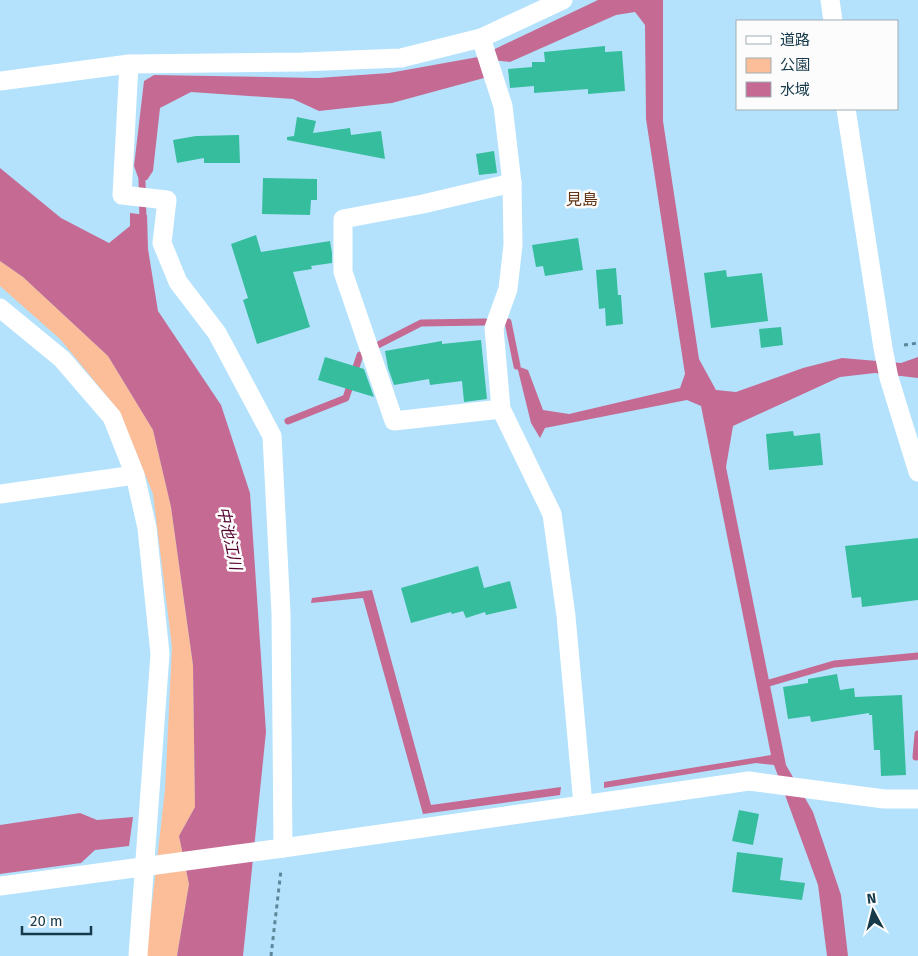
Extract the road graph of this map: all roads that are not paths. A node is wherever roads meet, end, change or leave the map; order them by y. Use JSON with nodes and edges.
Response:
{"nodes":[{"id":1,"x":563,"y":0,"type":"edge"},
{"id":2,"x":830,"y":0,"type":"edge"},
{"id":3,"x":833,"y":20,"type":"edge"},
{"id":4,"x":485,"y":52,"type":"junction"},
{"id":5,"x":129,"y":64,"type":"junction"},
{"id":6,"x":0,"y":81,"type":"edge"},
{"id":7,"x":846,"y":110,"type":"edge"},
{"id":8,"x":512,"y":183,"type":"junction"},
{"id":9,"x":0,"y":308,"type":"edge"},
{"id":10,"x":501,"y":410,"type":"junction"},
{"id":11,"x":918,"y":472,"type":"edge"},
{"id":12,"x":136,"y":475,"type":"junction"},
{"id":13,"x":0,"y":494,"type":"edge"},
{"id":14,"x":918,"y":799,"type":"edge"},
{"id":15,"x":583,"y":805,"type":"junction"},
{"id":16,"x":278,"y":849,"type":"junction"},
{"id":17,"x":152,"y":866,"type":"junction"},
{"id":18,"x":0,"y":886,"type":"edge"},
{"id":19,"x":138,"y":956,"type":"edge"}],
"edges":[{"from":1,"to":4,"type":"street"},
{"from":2,"to":3,"type":"street"},
{"from":4,"to":5,"type":"street"},
{"from":4,"to":8,"type":"street"},
{"from":5,"to":6,"type":"street"},
{"from":5,"to":16,"type":"street"},
{"from":7,"to":11,"type":"street"},
{"from":8,"to":10,"type":"street"},
{"from":8,"to":10,"type":"street"},
{"from":9,"to":12,"type":"street"},
{"from":10,"to":15,"type":"street"},
{"from":12,"to":13,"type":"street"},
{"from":12,"to":17,"type":"street"},
{"from":14,"to":15,"type":"street"},
{"from":15,"to":16,"type":"street"},
{"from":16,"to":17,"type":"street"},
{"from":17,"to":18,"type":"street"},
{"from":17,"to":19,"type":"street"}]}
